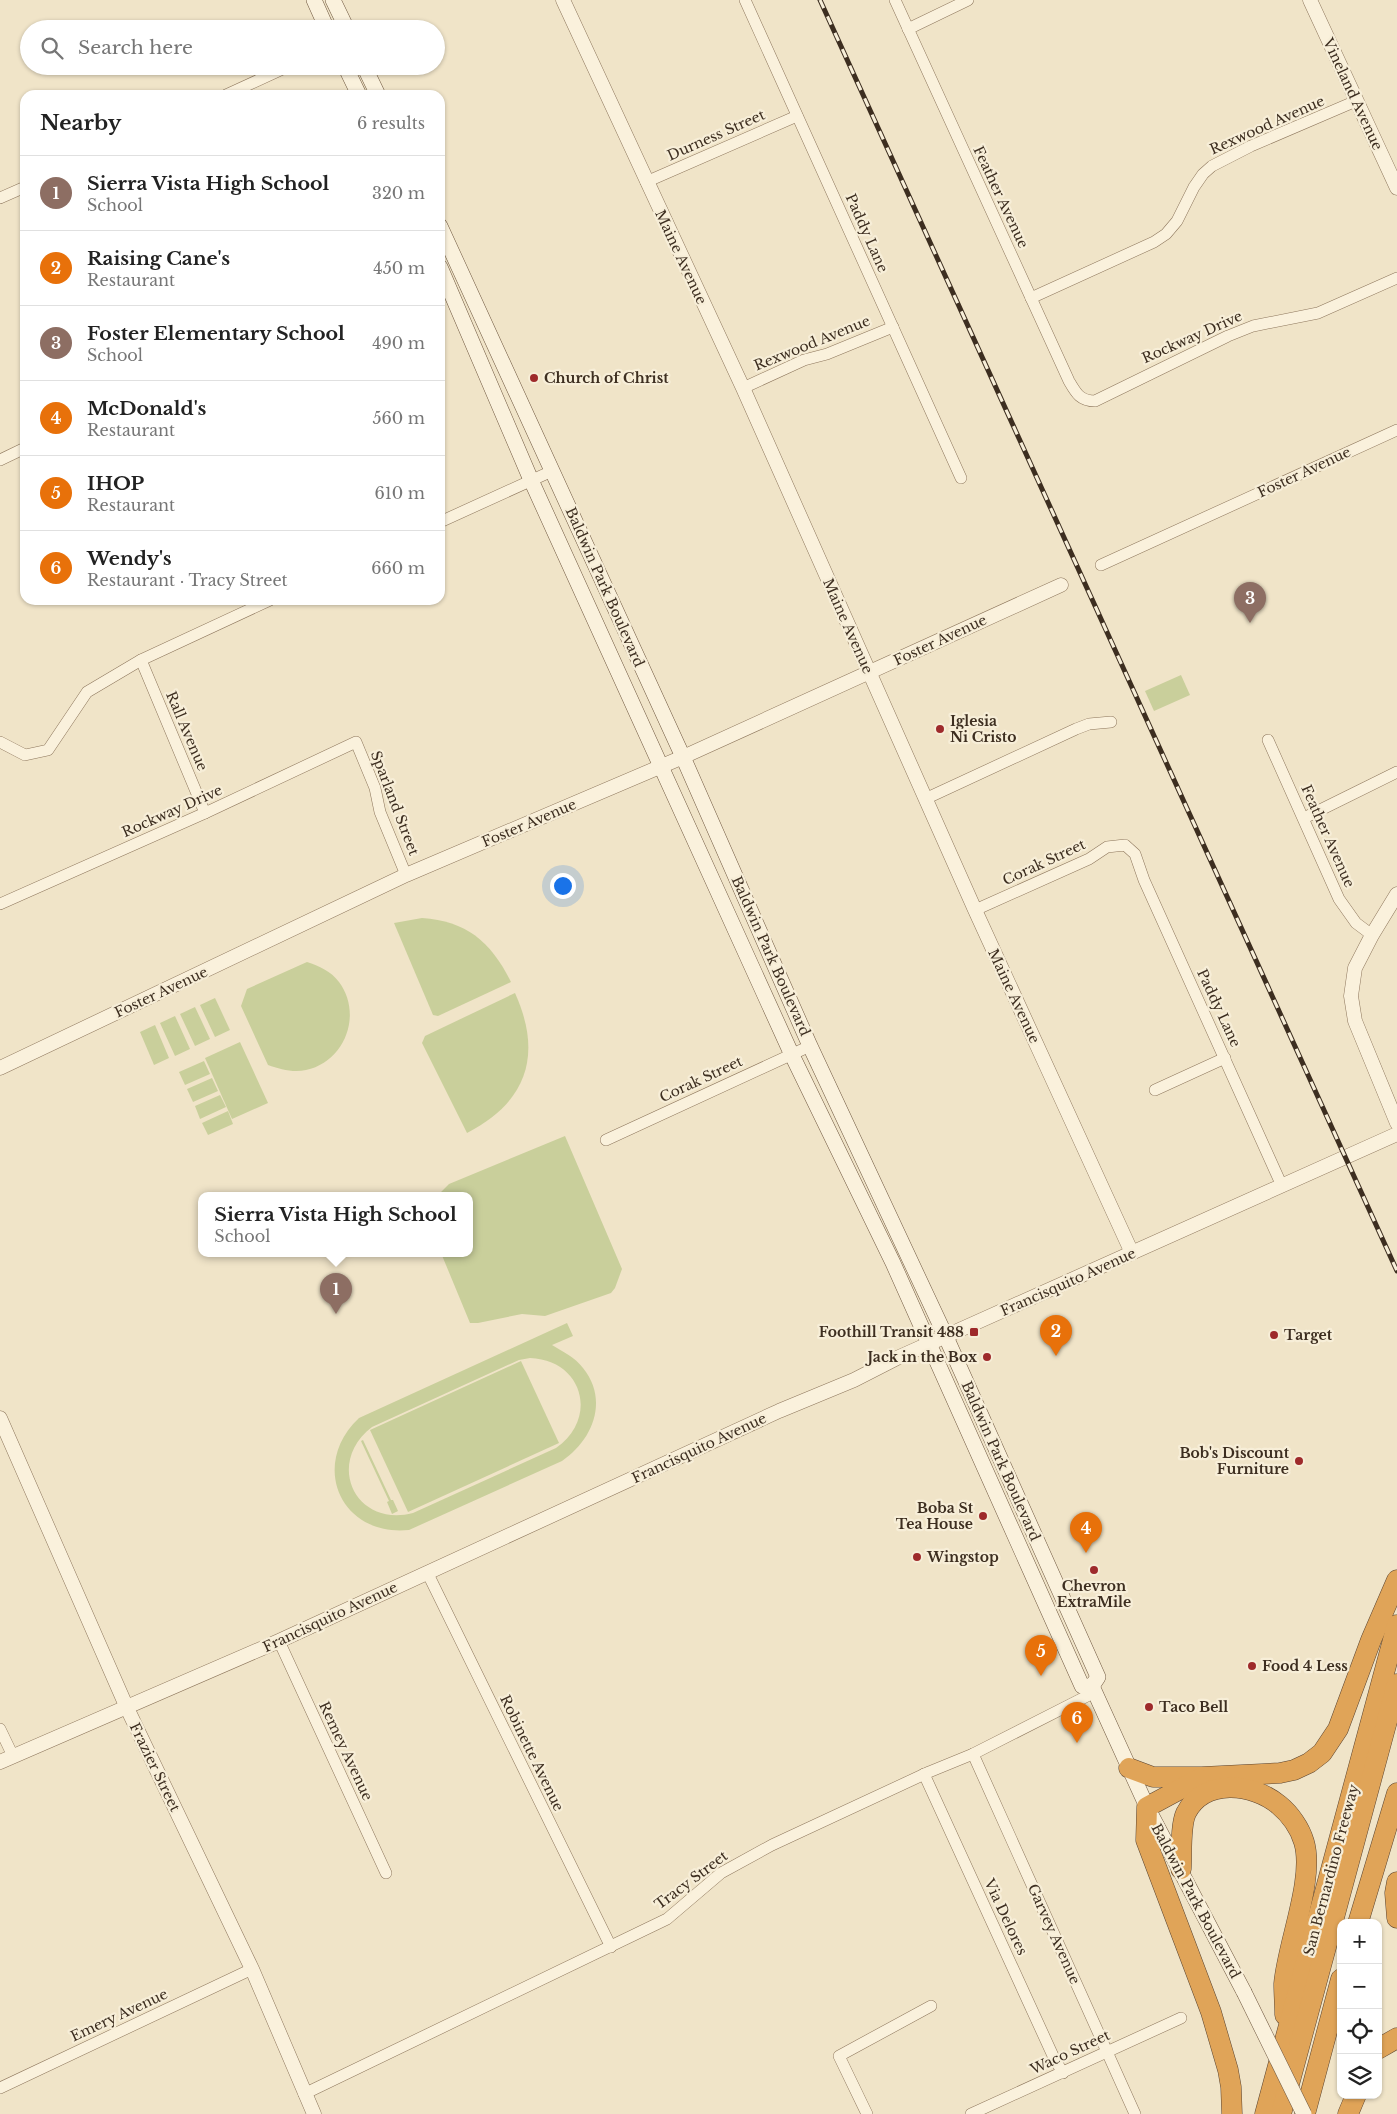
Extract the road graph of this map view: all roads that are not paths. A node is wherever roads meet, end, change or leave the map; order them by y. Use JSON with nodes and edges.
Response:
{"nodes":[{"id":1,"x":314,"y":0,"type":"edge"},
{"id":2,"x":334,"y":0,"type":"edge"},
{"id":3,"x":563,"y":0,"type":"edge"},
{"id":4,"x":745,"y":0,"type":"edge"},
{"id":5,"x":895,"y":0,"type":"edge"},
{"id":6,"x":968,"y":0,"type":"edge"},
{"id":7,"x":1310,"y":0,"type":"edge"},
{"id":8,"x":323,"y":20,"type":"edge"},
{"id":9,"x":343,"y":20,"type":"edge"},
{"id":10,"x":908,"y":29,"type":"junction"},
{"id":11,"x":269,"y":75,"type":"edge"},
{"id":12,"x":349,"y":75,"type":"edge"},
{"id":13,"x":368,"y":75,"type":"edge"},
{"id":14,"x":237,"y":90,"type":"edge"},
{"id":15,"x":356,"y":90,"type":"edge"},
{"id":16,"x":376,"y":90,"type":"edge"},
{"id":17,"x":1356,"y":101,"type":"junction"},
{"id":18,"x":797,"y":116,"type":"junction"},
{"id":19,"x":646,"y":182,"type":"junction"},
{"id":20,"x":1397,"y":188,"type":"edge"},
{"id":21,"x":20,"y":189,"type":"edge"},
{"id":22,"x":0,"y":198,"type":"edge"},
{"id":23,"x":447,"y":258,"type":"edge"},
{"id":24,"x":1397,"y":278,"type":"edge"},
{"id":25,"x":445,"y":279,"type":"edge"},
{"id":26,"x":1031,"y":298,"type":"junction"},
{"id":27,"x":893,"y":327,"type":"junction"},
{"id":28,"x":743,"y":388,"type":"junction"},
{"id":29,"x":1087,"y":401,"type":"joint"},
{"id":30,"x":1397,"y":430,"type":"edge"},
{"id":31,"x":20,"y":450,"type":"edge"},
{"id":32,"x":0,"y":460,"type":"edge"},
{"id":33,"x":552,"y":471,"type":"junction"},
{"id":34,"x":961,"y":478,"type":"dead end"},
{"id":35,"x":531,"y":480,"type":"junction"},
{"id":36,"x":445,"y":520,"type":"edge"},
{"id":37,"x":1101,"y":565,"type":"dead end"},
{"id":38,"x":1062,"y":585,"type":"dead end"},
{"id":39,"x":259,"y":605,"type":"edge"},
{"id":40,"x":141,"y":660,"type":"junction"},
{"id":41,"x":869,"y":673,"type":"junction"},
{"id":42,"x":1111,"y":722,"type":"dead end"},
{"id":43,"x":1268,"y":740,"type":"dead end"},
{"id":44,"x":0,"y":742,"type":"edge"},
{"id":45,"x":356,"y":742,"type":"joint"},
{"id":46,"x":683,"y":757,"type":"junction"},
{"id":47,"x":661,"y":766,"type":"junction"},
{"id":48,"x":1397,"y":772,"type":"edge"},
{"id":49,"x":925,"y":799,"type":"junction"},
{"id":50,"x":205,"y":813,"type":"junction"},
{"id":51,"x":1304,"y":818,"type":"junction"},
{"id":52,"x":1125,"y":845,"type":"joint"},
{"id":53,"x":406,"y":875,"type":"junction"},
{"id":54,"x":1397,"y":894,"type":"edge"},
{"id":55,"x":0,"y":904,"type":"edge"},
{"id":56,"x":975,"y":910,"type":"junction"},
{"id":57,"x":1372,"y":935,"type":"junction"},
{"id":58,"x":810,"y":1046,"type":"junction"},
{"id":59,"x":791,"y":1053,"type":"junction"},
{"id":60,"x":1225,"y":1058,"type":"junction"},
{"id":61,"x":0,"y":1068,"type":"edge"},
{"id":62,"x":1155,"y":1090,"type":"dead end"},
{"id":63,"x":1397,"y":1123,"type":"edge"},
{"id":64,"x":1397,"y":1134,"type":"edge"},
{"id":65,"x":606,"y":1140,"type":"dead end"},
{"id":66,"x":1282,"y":1186,"type":"junction"},
{"id":67,"x":1132,"y":1253,"type":"junction"},
{"id":68,"x":946,"y":1337,"type":"junction"},
{"id":69,"x":930,"y":1344,"type":"junction"},
{"id":70,"x":0,"y":1418,"type":"edge"},
{"id":71,"x":988,"y":1476,"type":"junction"},
{"id":72,"x":1030,"y":1525,"type":"junction"},
{"id":73,"x":427,"y":1572,"type":"junction"},
{"id":74,"x":1397,"y":1580,"type":"edge"},
{"id":75,"x":1397,"y":1625,"type":"edge"},
{"id":76,"x":279,"y":1641,"type":"junction"},
{"id":77,"x":1397,"y":1684,"type":"edge"},
{"id":78,"x":1094,"y":1689,"type":"junction"},
{"id":79,"x":127,"y":1708,"type":"junction"},
{"id":80,"x":0,"y":1729,"type":"edge"},
{"id":81,"x":973,"y":1754,"type":"junction"},
{"id":82,"x":13,"y":1756,"type":"junction"},
{"id":83,"x":0,"y":1762,"type":"edge"},
{"id":84,"x":1129,"y":1768,"type":"junction"},
{"id":85,"x":924,"y":1774,"type":"junction"},
{"id":86,"x":1202,"y":1777,"type":"junction"},
{"id":87,"x":1397,"y":1793,"type":"edge"},
{"id":88,"x":1147,"y":1807,"type":"junction"},
{"id":89,"x":1181,"y":1869,"type":"junction"},
{"id":90,"x":386,"y":1873,"type":"dead end"},
{"id":91,"x":1397,"y":1882,"type":"edge"},
{"id":92,"x":1397,"y":1918,"type":"edge"},
{"id":93,"x":1359,"y":1919,"type":"edge"},
{"id":94,"x":611,"y":1947,"type":"junction"},
{"id":95,"x":252,"y":1969,"type":"junction"},
{"id":96,"x":1337,"y":1992,"type":"edge"},
{"id":97,"x":931,"y":2006,"type":"dead end"},
{"id":98,"x":1182,"y":2018,"type":"dead end"},
{"id":99,"x":1286,"y":2036,"type":"junction"},
{"id":100,"x":1397,"y":2038,"type":"edge"},
{"id":101,"x":1382,"y":2047,"type":"edge"},
{"id":102,"x":1106,"y":2051,"type":"junction"},
{"id":103,"x":1063,"y":2072,"type":"junction"},
{"id":104,"x":0,"y":2088,"type":"edge"},
{"id":105,"x":304,"y":2094,"type":"junction"},
{"id":106,"x":1354,"y":2099,"type":"edge"},
{"id":107,"x":314,"y":2114,"type":"edge"},
{"id":108,"x":867,"y":2114,"type":"edge"},
{"id":109,"x":972,"y":2114,"type":"edge"},
{"id":110,"x":1135,"y":2114,"type":"edge"},
{"id":111,"x":1232,"y":2114,"type":"edge"},
{"id":112,"x":1265,"y":2114,"type":"edge"},
{"id":113,"x":1281,"y":2114,"type":"edge"},
{"id":114,"x":1305,"y":2114,"type":"edge"},
{"id":115,"x":1348,"y":2114,"type":"edge"}],
"edges":[{"from":1,"to":8,"type":"main road"},
{"from":2,"to":9,"type":"main road"},
{"from":3,"to":19,"type":"street","name":"Maine Avenue"},
{"from":4,"to":18,"type":"street","name":"Paddy Lane"},
{"from":5,"to":10,"type":"street","name":"Feather Avenue"},
{"from":6,"to":10,"type":"street"},
{"from":7,"to":17,"type":"street","name":"Vineland Avenue"},
{"from":10,"to":26,"type":"street","name":"Feather Avenue"},
{"from":11,"to":14,"type":"street"},
{"from":12,"to":15,"type":"main road"},
{"from":13,"to":16,"type":"main road"},
{"from":17,"to":20,"type":"street","name":"Vineland Avenue"},
{"from":17,"to":26,"type":"street","name":"Rexwood Avenue"},
{"from":18,"to":19,"type":"street","name":"Durness Street"},
{"from":18,"to":27,"type":"street","name":"Paddy Lane"},
{"from":19,"to":28,"type":"street","name":"Maine Avenue"},
{"from":21,"to":22,"type":"street"},
{"from":23,"to":33,"type":"main road","name":"Baldwin Park Boulevard"},
{"from":24,"to":29,"type":"street","name":"Rockway Drive"},
{"from":25,"to":35,"type":"main road","name":"Baldwin Park Boulevard"},
{"from":26,"to":29,"type":"street","name":"Feather Avenue"},
{"from":27,"to":28,"type":"street","name":"Rexwood Avenue"},
{"from":27,"to":34,"type":"street","name":"Paddy Lane"},
{"from":28,"to":41,"type":"street","name":"Maine Avenue"},
{"from":30,"to":37,"type":"street","name":"Foster Avenue"},
{"from":31,"to":32,"type":"street"},
{"from":33,"to":35,"type":"street"},
{"from":33,"to":46,"type":"main road","name":"Baldwin Park Boulevard"},
{"from":35,"to":36,"type":"street"},
{"from":35,"to":47,"type":"main road","name":"Baldwin Park Boulevard"},
{"from":38,"to":41,"type":"street","name":"Foster Avenue"},
{"from":39,"to":40,"type":"street"},
{"from":40,"to":44,"type":"street"},
{"from":40,"to":50,"type":"street","name":"Rall Avenue"},
{"from":41,"to":46,"type":"street","name":"Foster Avenue"},
{"from":41,"to":49,"type":"street","name":"Maine Avenue"},
{"from":42,"to":49,"type":"street"},
{"from":43,"to":51,"type":"street","name":"Feather Avenue"},
{"from":45,"to":50,"type":"street","name":"Rockway Drive"},
{"from":45,"to":53,"type":"street","name":"Sparland Street"},
{"from":46,"to":47,"type":"street","name":"Foster Avenue"},
{"from":46,"to":58,"type":"main road","name":"Baldwin Park Boulevard"},
{"from":47,"to":53,"type":"street","name":"Foster Avenue"},
{"from":47,"to":59,"type":"main road","name":"Baldwin Park Boulevard"},
{"from":48,"to":51,"type":"street"},
{"from":49,"to":56,"type":"street","name":"Maine Avenue"},
{"from":50,"to":55,"type":"street","name":"Rockway Drive"},
{"from":51,"to":57,"type":"street","name":"Feather Avenue"},
{"from":52,"to":56,"type":"street","name":"Corak Street"},
{"from":52,"to":60,"type":"street","name":"Paddy Lane"},
{"from":53,"to":61,"type":"street","name":"Foster Avenue"},
{"from":54,"to":57,"type":"street"},
{"from":56,"to":67,"type":"street","name":"Maine Avenue"},
{"from":57,"to":63,"type":"street"},
{"from":58,"to":59,"type":"street","name":"Corak Street"},
{"from":58,"to":68,"type":"main road","name":"Baldwin Park Boulevard"},
{"from":59,"to":65,"type":"street","name":"Corak Street"},
{"from":59,"to":69,"type":"main road","name":"Baldwin Park Boulevard"},
{"from":60,"to":62,"type":"street"},
{"from":60,"to":66,"type":"street","name":"Paddy Lane"},
{"from":64,"to":66,"type":"street","name":"Francisquito Avenue"},
{"from":66,"to":67,"type":"street","name":"Francisquito Avenue"},
{"from":67,"to":68,"type":"street","name":"Francisquito Avenue"},
{"from":68,"to":69,"type":"street","name":"Francisquito Avenue"},
{"from":68,"to":72,"type":"main road","name":"Baldwin Park Boulevard"},
{"from":69,"to":71,"type":"main road","name":"Baldwin Park Boulevard"},
{"from":69,"to":73,"type":"street","name":"Francisquito Avenue"},
{"from":70,"to":79,"type":"street","name":"Frazier Street"},
{"from":71,"to":72,"type":"main road"},
{"from":71,"to":78,"type":"main road","name":"Baldwin Park Boulevard"},
{"from":72,"to":78,"type":"main road","name":"Baldwin Park Boulevard"},
{"from":73,"to":76,"type":"street","name":"Francisquito Avenue"},
{"from":73,"to":94,"type":"street","name":"Robinette Avenue"},
{"from":74,"to":86,"type":"highway"},
{"from":75,"to":99,"type":"highway","name":"San Bernardino Freeway"},
{"from":76,"to":79,"type":"street","name":"Francisquito Avenue"},
{"from":76,"to":90,"type":"street","name":"Remey Avenue"},
{"from":77,"to":113,"type":"highway"},
{"from":78,"to":81,"type":"street","name":"Tracy Street"},
{"from":78,"to":84,"type":"main road","name":"Baldwin Park Boulevard"},
{"from":79,"to":82,"type":"street","name":"Francisquito Avenue"},
{"from":79,"to":95,"type":"street","name":"Frazier Street"},
{"from":80,"to":82,"type":"street"},
{"from":81,"to":85,"type":"street","name":"Tracy Street"},
{"from":81,"to":102,"type":"street","name":"Garvey Avenue"},
{"from":82,"to":83,"type":"street","name":"Francisquito Avenue"},
{"from":84,"to":86,"type":"highway"},
{"from":84,"to":88,"type":"main road","name":"Baldwin Park Boulevard"},
{"from":85,"to":94,"type":"street","name":"Tracy Street"},
{"from":85,"to":103,"type":"street","name":"Via Delores"},
{"from":86,"to":88,"type":"highway"},
{"from":87,"to":93,"type":"highway"},
{"from":88,"to":89,"type":"main road","name":"Baldwin Park Boulevard"},
{"from":88,"to":111,"type":"highway"},
{"from":89,"to":99,"type":"highway"},
{"from":89,"to":114,"type":"main road","name":"Baldwin Park Boulevard","bridge":true},
{"from":91,"to":92,"type":"highway"},
{"from":94,"to":105,"type":"street","name":"Tracy Street"},
{"from":95,"to":104,"type":"street","name":"Emery Avenue"},
{"from":95,"to":105,"type":"street","name":"Frazier Street"},
{"from":96,"to":114,"type":"highway"},
{"from":97,"to":108,"type":"street"},
{"from":98,"to":102,"type":"street","name":"Waco Street"},
{"from":99,"to":112,"type":"highway","name":"San Bernardino Freeway"},
{"from":100,"to":101,"type":"highway"},
{"from":102,"to":103,"type":"street","name":"Waco Street"},
{"from":102,"to":110,"type":"street","name":"Garvey Avenue"},
{"from":103,"to":109,"type":"street","name":"Waco Street"},
{"from":105,"to":107,"type":"street","name":"Frazier Street"},
{"from":106,"to":115,"type":"highway"}]}
